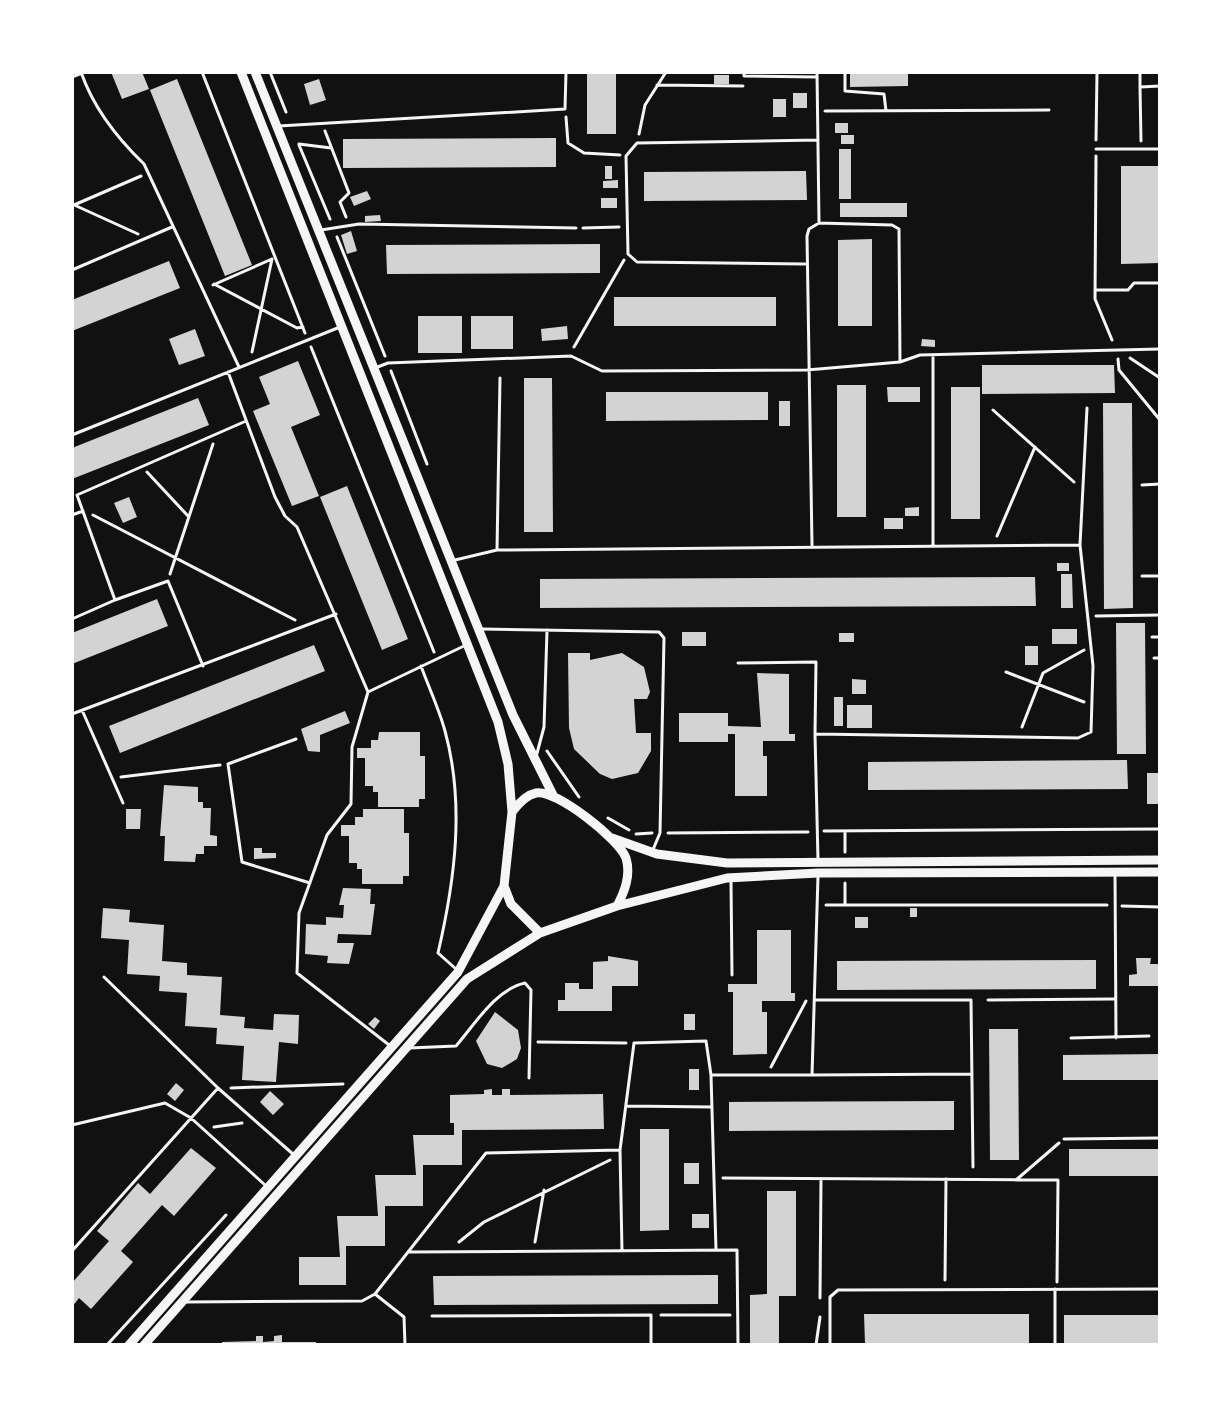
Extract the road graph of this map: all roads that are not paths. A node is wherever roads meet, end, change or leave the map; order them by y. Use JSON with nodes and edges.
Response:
{"nodes":[{"id":1,"x":241,"y":72,"type":"edge"},
{"id":2,"x":255,"y":72,"type":"edge"},
{"id":3,"x":566,"y":72,"type":"edge"},
{"id":4,"x":81,"y":73,"type":"edge"},
{"id":5,"x":744,"y":74,"type":"edge"},
{"id":6,"x":817,"y":75,"type":"edge"},
{"id":7,"x":72,"y":77,"type":"edge"},
{"id":8,"x":275,"y":126,"type":"junction"},
{"id":9,"x":817,"y":140,"type":"junction"},
{"id":10,"x":1096,"y":149,"type":"road end"},
{"id":11,"x":1160,"y":149,"type":"edge"},
{"id":12,"x":819,"y":223,"type":"junction"},
{"id":13,"x":173,"y":226,"type":"junction"},
{"id":14,"x":576,"y":228,"type":"road end"},
{"id":15,"x":317,"y":230,"type":"junction"},
{"id":16,"x":807,"y":264,"type":"junction"},
{"id":17,"x":72,"y":270,"type":"edge"},
{"id":18,"x":340,"y":327,"type":"junction"},
{"id":19,"x":1160,"y":349,"type":"edge"},
{"id":20,"x":933,"y":355,"type":"junction"},
{"id":21,"x":900,"y":362,"type":"junction"},
{"id":22,"x":239,"y":367,"type":"junction"},
{"id":23,"x":372,"y":369,"type":"junction"},
{"id":24,"x":807,"y":370,"type":"junction"},
{"id":25,"x":228,"y":372,"type":"junction"},
{"id":26,"x":500,"y":378,"type":"dead end"},
{"id":27,"x":1087,"y":408,"type":"dead end"},
{"id":28,"x":246,"y":421,"type":"junction"},
{"id":29,"x":72,"y":435,"type":"edge"},
{"id":30,"x":83,"y":511,"type":"junction"},
{"id":31,"x":72,"y":515,"type":"edge"},
{"id":32,"x":812,"y":545,"type":"junction"},
{"id":33,"x":933,"y":545,"type":"junction"},
{"id":34,"x":1080,"y":545,"type":"junction"},
{"id":35,"x":497,"y":550,"type":"junction"},
{"id":36,"x":451,"y":561,"type":"junction"},
{"id":37,"x":115,"y":600,"type":"junction"},
{"id":38,"x":336,"y":614,"type":"junction"},
{"id":39,"x":72,"y":619,"type":"edge"},
{"id":40,"x":479,"y":630,"type":"junction"},
{"id":41,"x":547,"y":630,"type":"junction"},
{"id":42,"x":469,"y":644,"type":"junction"},
{"id":43,"x":738,"y":663,"type":"dead end"},
{"id":44,"x":203,"y":666,"type":"junction"},
{"id":45,"x":421,"y":666,"type":"junction"},
{"id":46,"x":368,"y":692,"type":"junction"},
{"id":47,"x":82,"y":710,"type":"junction"},
{"id":48,"x":72,"y":714,"type":"edge"},
{"id":49,"x":815,"y":734,"type":"junction"},
{"id":50,"x":296,"y":739,"type":"dead end"},
{"id":51,"x":536,"y":760,"type":"junction"},
{"id":52,"x":553,"y":795,"type":"junction"},
{"id":53,"x":123,"y":803,"type":"dead end"},
{"id":54,"x":512,"y":812,"type":"junction"},
{"id":55,"x":612,"y":838,"type":"junction"},
{"id":56,"x":652,"y":852,"type":"junction"},
{"id":57,"x":818,"y":860,"type":"junction"},
{"id":58,"x":1160,"y":860,"type":"edge"},
{"id":59,"x":1160,"y":872,"type":"edge"},
{"id":60,"x":818,"y":873,"type":"junction"},
{"id":61,"x":1115,"y":873,"type":"junction"},
{"id":62,"x":731,"y":878,"type":"junction"},
{"id":63,"x":310,"y":883,"type":"junction"},
{"id":64,"x":504,"y":886,"type":"junction"},
{"id":65,"x":617,"y":906,"type":"junction"},
{"id":66,"x":540,"y":933,"type":"junction"},
{"id":67,"x":458,"y":972,"type":"junction"},
{"id":68,"x":732,"y":975,"type":"dead end"},
{"id":69,"x":104,"y":977,"type":"dead end"},
{"id":70,"x":1114,"y":999,"type":"junction"},
{"id":71,"x":814,"y":1000,"type":"junction"},
{"id":72,"x":988,"y":1000,"type":"dead end"},
{"id":73,"x":1149,"y":1036,"type":"dead end"},
{"id":74,"x":1071,"y":1038,"type":"dead end"},
{"id":75,"x":1116,"y":1038,"type":"junction"},
{"id":76,"x":392,"y":1047,"type":"junction"},
{"id":77,"x":406,"y":1048,"type":"junction"},
{"id":78,"x":972,"y":1074,"type":"junction"},
{"id":79,"x":711,"y":1075,"type":"junction"},
{"id":80,"x":812,"y":1075,"type":"junction"},
{"id":81,"x":529,"y":1078,"type":"dead end"},
{"id":82,"x":218,"y":1088,"type":"junction"},
{"id":83,"x":626,"y":1106,"type":"junction"},
{"id":84,"x":712,"y":1107,"type":"junction"},
{"id":85,"x":191,"y":1118,"type":"junction"},
{"id":86,"x":72,"y":1125,"type":"edge"},
{"id":87,"x":1160,"y":1138,"type":"edge"},
{"id":88,"x":1064,"y":1139,"type":"road end"},
{"id":89,"x":620,"y":1150,"type":"junction"},
{"id":90,"x":295,"y":1156,"type":"junction"},
{"id":91,"x":973,"y":1167,"type":"dead end"},
{"id":92,"x":268,"y":1188,"type":"junction"},
{"id":93,"x":716,"y":1250,"type":"junction"},
{"id":94,"x":72,"y":1251,"type":"edge"},
{"id":95,"x":622,"y":1251,"type":"junction"},
{"id":96,"x":409,"y":1252,"type":"junction"},
{"id":97,"x":1055,"y":1289,"type":"junction"},
{"id":98,"x":1160,"y":1289,"type":"edge"},
{"id":99,"x":375,"y":1294,"type":"junction"},
{"id":100,"x":182,"y":1302,"type":"junction"},
{"id":101,"x":432,"y":1316,"type":"dead end"},
{"id":102,"x":129,"y":1345,"type":"edge"},
{"id":103,"x":144,"y":1345,"type":"edge"},
{"id":104,"x":405,"y":1345,"type":"edge"},
{"id":105,"x":651,"y":1345,"type":"edge"},
{"id":106,"x":738,"y":1345,"type":"edge"},
{"id":107,"x":830,"y":1345,"type":"edge"},
{"id":108,"x":1055,"y":1345,"type":"edge"}],
"edges":[{"from":1,"to":18,"type":"main road"},
{"from":2,"to":8,"type":"main road"},
{"from":3,"to":8,"type":"lane"},
{"from":4,"to":7,"type":"lane"},
{"from":4,"to":13,"type":"lane"},
{"from":5,"to":6,"type":"lane"},
{"from":6,"to":9,"type":"lane"},
{"from":8,"to":15,"type":"main road"},
{"from":9,"to":12,"type":"lane"},
{"from":9,"to":16,"type":"lane"},
{"from":10,"to":11,"type":"lane"},
{"from":12,"to":16,"type":"lane"},
{"from":12,"to":21,"type":"lane"},
{"from":13,"to":17,"type":"lane"},
{"from":13,"to":22,"type":"lane"},
{"from":14,"to":15,"type":"lane"},
{"from":15,"to":23,"type":"main road"},
{"from":16,"to":24,"type":"lane"},
{"from":18,"to":22,"type":"lane"},
{"from":18,"to":42,"type":"main road"},
{"from":19,"to":20,"type":"lane"},
{"from":20,"to":21,"type":"lane"},
{"from":20,"to":33,"type":"lane"},
{"from":21,"to":24,"type":"lane"},
{"from":22,"to":25,"type":"lane"},
{"from":23,"to":24,"type":"lane"},
{"from":23,"to":36,"type":"main road"},
{"from":24,"to":32,"type":"lane"},
{"from":25,"to":28,"type":"lane"},
{"from":25,"to":29,"type":"lane"},
{"from":26,"to":35,"type":"lane"},
{"from":27,"to":34,"type":"lane"},
{"from":28,"to":30,"type":"lane"},
{"from":28,"to":38,"type":"lane"},
{"from":30,"to":31,"type":"lane"},
{"from":30,"to":37,"type":"lane"},
{"from":32,"to":33,"type":"lane"},
{"from":32,"to":35,"type":"lane"},
{"from":33,"to":34,"type":"lane"},
{"from":34,"to":49,"type":"lane"},
{"from":35,"to":36,"type":"lane"},
{"from":36,"to":40,"type":"main road"},
{"from":37,"to":39,"type":"lane"},
{"from":37,"to":44,"type":"lane"},
{"from":38,"to":44,"type":"lane"},
{"from":38,"to":46,"type":"lane"},
{"from":40,"to":41,"type":"lane"},
{"from":40,"to":51,"type":"main road"},
{"from":41,"to":51,"type":"lane"},
{"from":41,"to":56,"type":"lane"},
{"from":42,"to":45,"type":"lane"},
{"from":42,"to":54,"type":"main road"},
{"from":43,"to":49,"type":"lane"},
{"from":44,"to":47,"type":"lane"},
{"from":45,"to":46,"type":"lane"},
{"from":45,"to":67,"type":"lane"},
{"from":46,"to":63,"type":"lane"},
{"from":47,"to":48,"type":"lane"},
{"from":47,"to":53,"type":"lane"},
{"from":49,"to":57,"type":"lane"},
{"from":50,"to":63,"type":"lane"},
{"from":51,"to":52,"type":"main road"},
{"from":52,"to":54,"type":"main road"},
{"from":52,"to":55,"type":"main road"},
{"from":54,"to":64,"type":"main road"},
{"from":55,"to":56,"type":"main road"},
{"from":55,"to":65,"type":"main road"},
{"from":56,"to":57,"type":"main road"},
{"from":57,"to":58,"type":"main road"},
{"from":59,"to":61,"type":"main road"},
{"from":60,"to":61,"type":"main road"},
{"from":60,"to":62,"type":"main road"},
{"from":60,"to":71,"type":"lane"},
{"from":61,"to":70,"type":"lane"},
{"from":62,"to":65,"type":"main road"},
{"from":62,"to":68,"type":"lane"},
{"from":63,"to":76,"type":"lane"},
{"from":64,"to":66,"type":"main road"},
{"from":64,"to":67,"type":"main road"},
{"from":65,"to":66,"type":"main road"},
{"from":66,"to":77,"type":"main road"},
{"from":67,"to":76,"type":"main road"},
{"from":69,"to":82,"type":"lane"},
{"from":70,"to":72,"type":"lane"},
{"from":70,"to":75,"type":"lane"},
{"from":71,"to":78,"type":"lane"},
{"from":71,"to":80,"type":"lane"},
{"from":73,"to":75,"type":"lane"},
{"from":74,"to":75,"type":"lane"},
{"from":76,"to":90,"type":"main road"},
{"from":77,"to":81,"type":"lane"},
{"from":77,"to":100,"type":"main road"},
{"from":78,"to":80,"type":"lane"},
{"from":78,"to":91,"type":"lane"},
{"from":79,"to":80,"type":"lane"},
{"from":79,"to":83,"type":"lane"},
{"from":79,"to":84,"type":"lane"},
{"from":82,"to":85,"type":"lane"},
{"from":82,"to":90,"type":"lane"},
{"from":83,"to":84,"type":"lane"},
{"from":83,"to":89,"type":"lane"},
{"from":84,"to":93,"type":"lane"},
{"from":85,"to":86,"type":"lane"},
{"from":85,"to":92,"type":"lane"},
{"from":85,"to":94,"type":"lane"},
{"from":87,"to":88,"type":"lane"},
{"from":89,"to":95,"type":"lane"},
{"from":89,"to":96,"type":"lane"},
{"from":90,"to":92,"type":"main road"},
{"from":92,"to":102,"type":"main road"},
{"from":93,"to":95,"type":"lane"},
{"from":93,"to":106,"type":"lane"},
{"from":95,"to":96,"type":"lane"},
{"from":96,"to":99,"type":"lane"},
{"from":97,"to":98,"type":"lane"},
{"from":97,"to":107,"type":"lane"},
{"from":97,"to":108,"type":"lane"},
{"from":99,"to":100,"type":"lane"},
{"from":99,"to":104,"type":"lane"},
{"from":100,"to":103,"type":"main road"},
{"from":101,"to":105,"type":"lane"}]}
